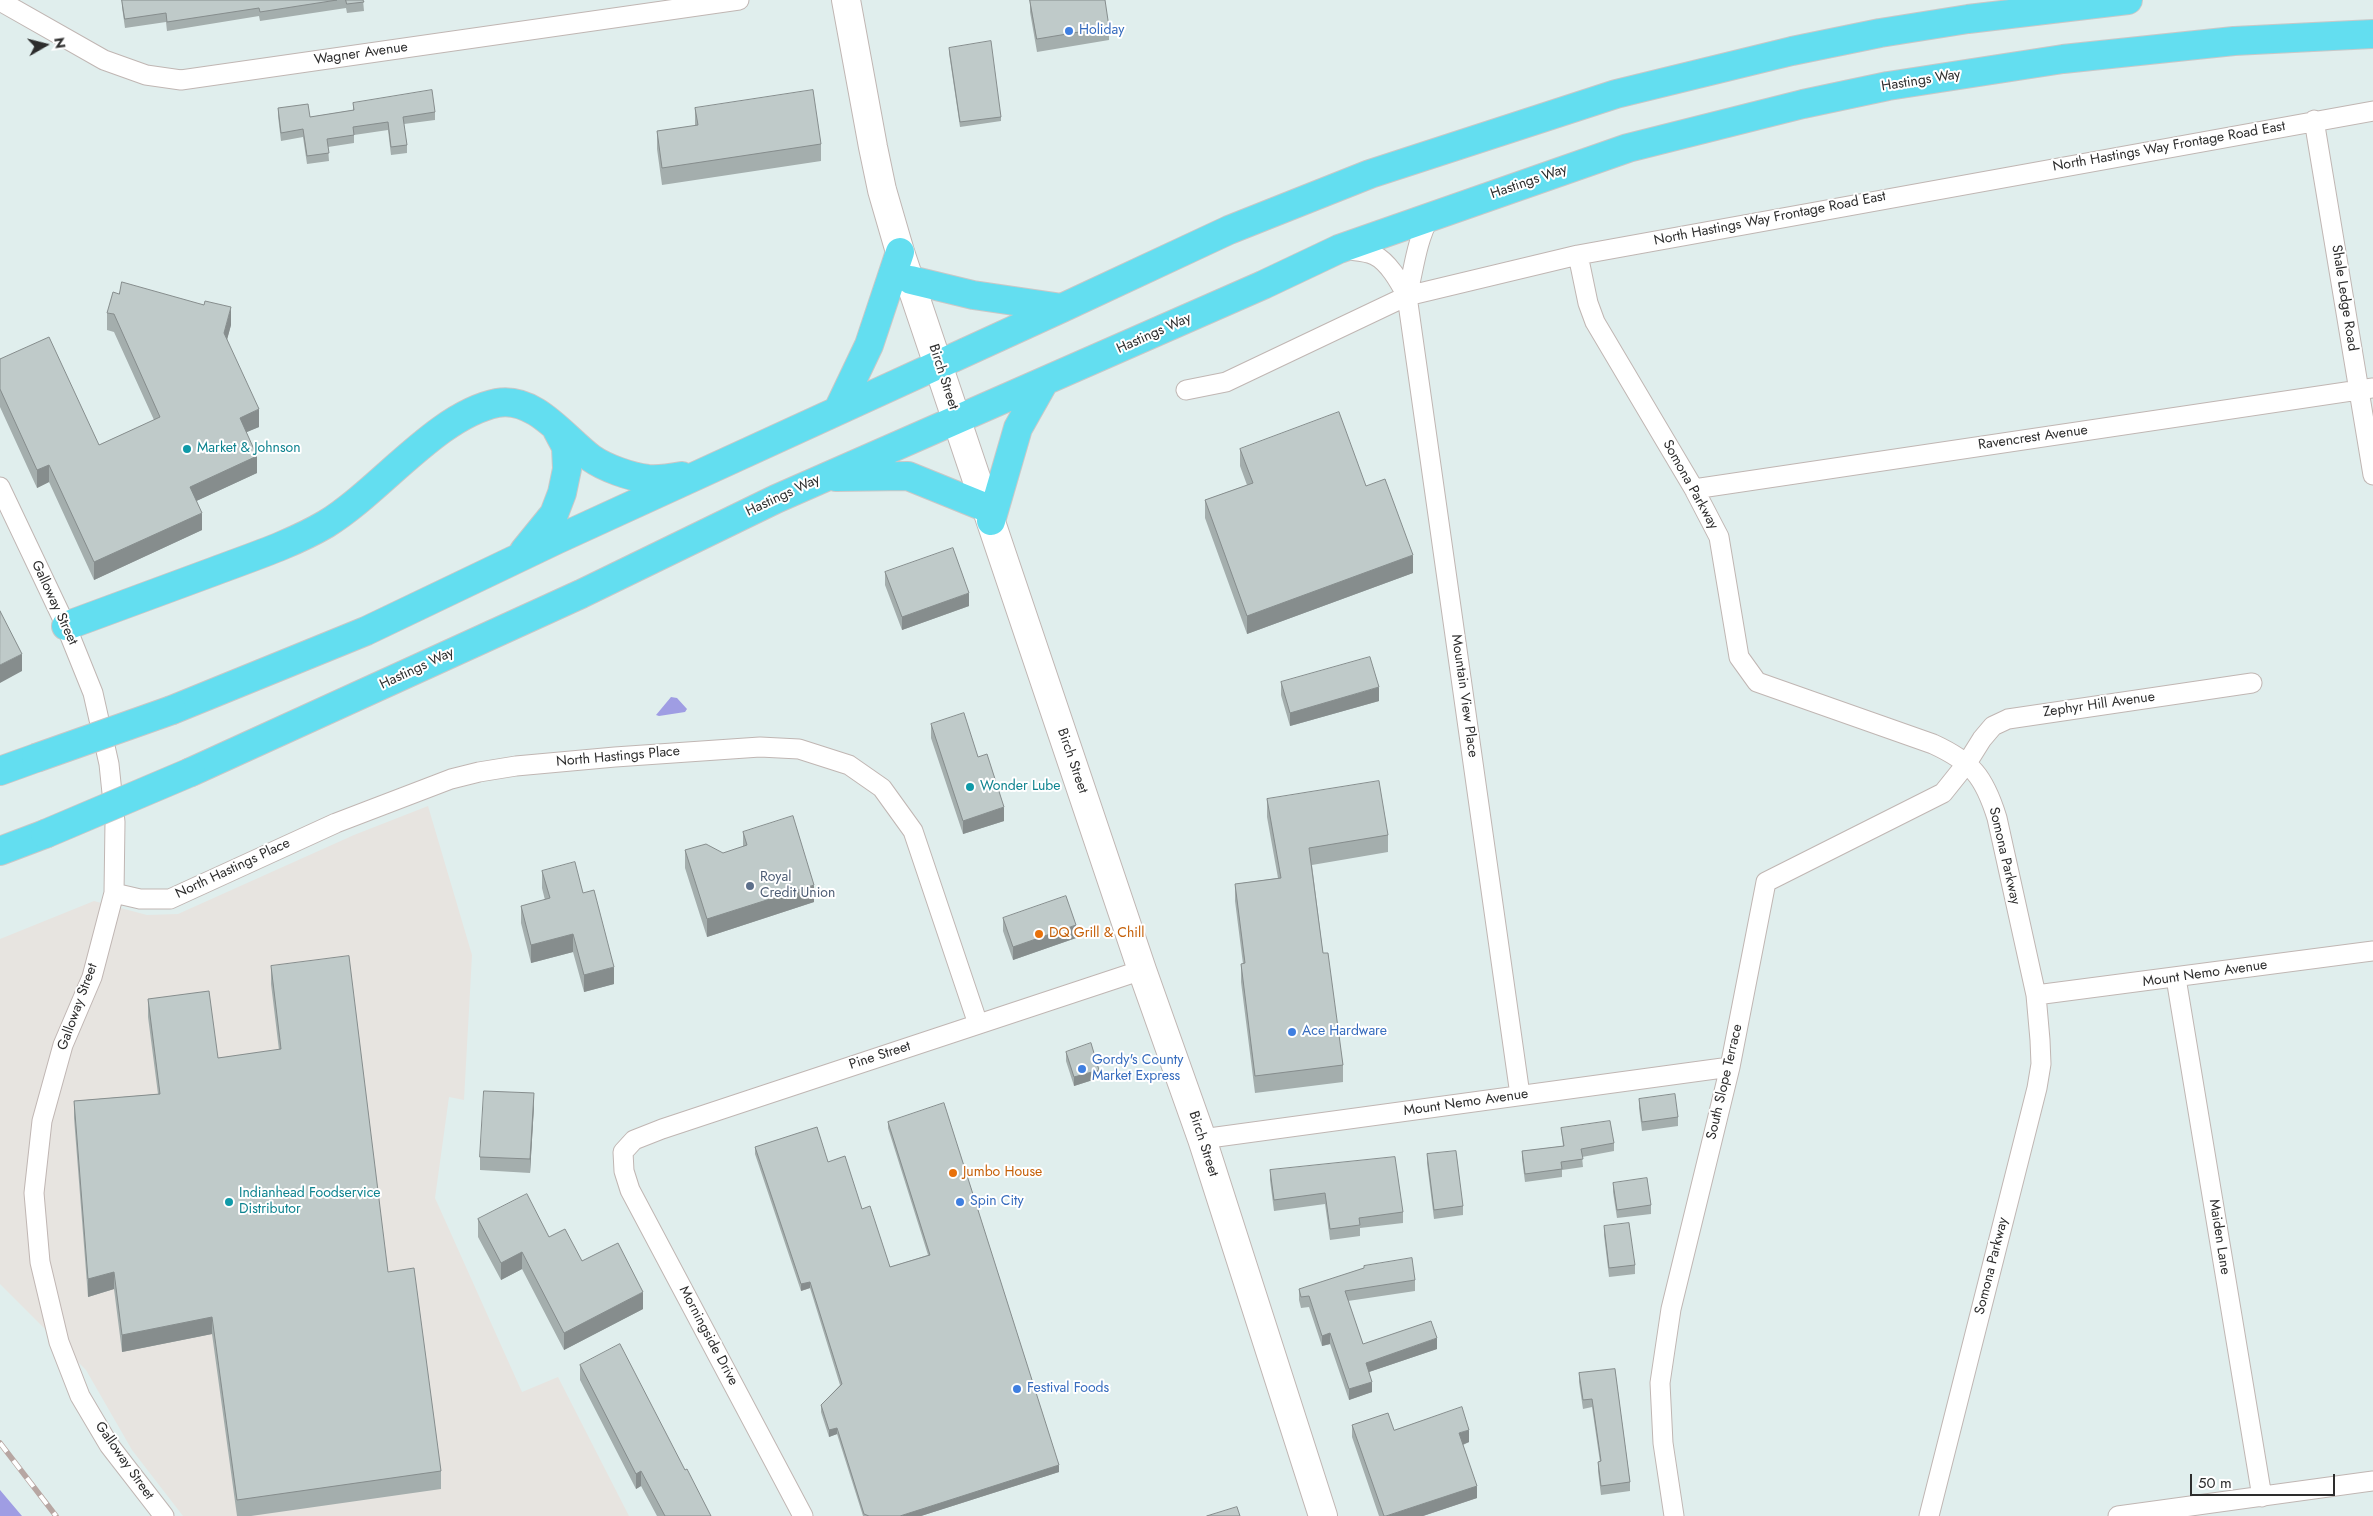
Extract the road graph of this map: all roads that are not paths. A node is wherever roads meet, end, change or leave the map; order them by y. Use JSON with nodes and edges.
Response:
{"nodes":[{"id":1,"x":739,"y":0,"type":"edge"},
{"id":2,"x":846,"y":0,"type":"edge"},
{"id":3,"x":2128,"y":0,"type":"edge"},
{"id":4,"x":0,"y":1,"type":"edge"},
{"id":5,"x":2373,"y":34,"type":"edge"},
{"id":6,"x":2373,"y":111,"type":"edge"},
{"id":7,"x":2314,"y":120,"type":"junction"},
{"id":8,"x":1429,"y":218,"type":"junction"},
{"id":9,"x":1339,"y":249,"type":"junction"},
{"id":10,"x":900,"y":252,"type":"junction"},
{"id":11,"x":1578,"y":255,"type":"junction"},
{"id":12,"x":910,"y":280,"type":"junction"},
{"id":13,"x":1407,"y":296,"type":"junction"},
{"id":14,"x":1062,"y":308,"type":"junction"},
{"id":15,"x":938,"y":364,"type":"junction"},
{"id":16,"x":1044,"y":382,"type":"junction"},
{"id":17,"x":2366,"y":389,"type":"edge"},
{"id":18,"x":1186,"y":390,"type":"dead end"},
{"id":19,"x":838,"y":410,"type":"junction"},
{"id":20,"x":956,"y":419,"type":"junction"},
{"id":21,"x":557,"y":430,"type":"junction"},
{"id":22,"x":705,"y":471,"type":"junction"},
{"id":23,"x":2373,"y":475,"type":"edge"},
{"id":24,"x":825,"y":477,"type":"junction"},
{"id":25,"x":0,"y":487,"type":"edge"},
{"id":26,"x":1694,"y":489,"type":"junction"},
{"id":27,"x":989,"y":515,"type":"junction"},
{"id":28,"x":520,"y":557,"type":"junction"},
{"id":29,"x":66,"y":626,"type":"junction"},
{"id":30,"x":2252,"y":683,"type":"dead end"},
{"id":31,"x":1968,"y":763,"type":"junction"},
{"id":32,"x":0,"y":771,"type":"edge"},
{"id":33,"x":0,"y":851,"type":"edge"},
{"id":34,"x":114,"y":893,"type":"junction"},
{"id":35,"x":2373,"y":951,"type":"edge"},
{"id":36,"x":1142,"y":970,"type":"junction"},
{"id":37,"x":2176,"y":978,"type":"junction"},
{"id":38,"x":2036,"y":996,"type":"junction"},
{"id":39,"x":978,"y":1024,"type":"junction"},
{"id":40,"x":1730,"y":1067,"type":"junction"},
{"id":41,"x":1520,"y":1095,"type":"junction"},
{"id":42,"x":1202,"y":1139,"type":"junction"},
{"id":43,"x":623,"y":1152,"type":"joint"},
{"id":44,"x":2373,"y":1481,"type":"edge"},
{"id":45,"x":2262,"y":1497,"type":"junction"},
{"id":46,"x":164,"y":1516,"type":"edge"},
{"id":47,"x":803,"y":1516,"type":"edge"},
{"id":48,"x":1323,"y":1516,"type":"edge"},
{"id":49,"x":1674,"y":1516,"type":"edge"},
{"id":50,"x":1929,"y":1516,"type":"edge"},
{"id":51,"x":2118,"y":1516,"type":"edge"}],
"edges":[{"from":1,"to":4,"type":"street","name":"Wagner Avenue"},
{"from":2,"to":10,"type":"main road","name":"Birch Street"},
{"from":3,"to":14,"type":"main road"},
{"from":5,"to":8,"type":"main road","name":"Hastings Way"},
{"from":6,"to":7,"type":"street","name":"North Hastings Way Frontage Road East"},
{"from":7,"to":11,"type":"street","name":"North Hastings Way Frontage Road East"},
{"from":7,"to":17,"type":"street","name":"Shale Ledge Road"},
{"from":8,"to":9,"type":"main road","name":"Hastings Way"},
{"from":8,"to":13,"type":"street","name":"Mountain View Place"},
{"from":9,"to":13,"type":"street","name":"Mountain View Place"},
{"from":9,"to":16,"type":"main road","name":"Hastings Way"},
{"from":10,"to":12,"type":"main road","name":"Birch Street"},
{"from":10,"to":19,"type":"main road"},
{"from":11,"to":13,"type":"street","name":"North Hastings Way Frontage Road East"},
{"from":11,"to":26,"type":"street","name":"Somona Parkway"},
{"from":12,"to":14,"type":"main road"},
{"from":12,"to":15,"type":"main road","name":"Birch Street"},
{"from":13,"to":18,"type":"street","name":"North Hastings Way Frontage Road East"},
{"from":13,"to":41,"type":"street","name":"Mountain View Place"},
{"from":14,"to":15,"type":"main road"},
{"from":15,"to":19,"type":"main road"},
{"from":15,"to":20,"type":"main road","name":"Birch Street"},
{"from":16,"to":20,"type":"main road","name":"Hastings Way"},
{"from":16,"to":27,"type":"main road"},
{"from":17,"to":23,"type":"street","name":"Shale Ledge Road"},
{"from":17,"to":26,"type":"street","name":"Ravencrest Avenue"},
{"from":19,"to":22,"type":"main road"},
{"from":20,"to":24,"type":"main road","name":"Hastings Way"},
{"from":20,"to":27,"type":"main road","name":"Birch Street"},
{"from":21,"to":22,"type":"main road"},
{"from":21,"to":28,"type":"main road"},
{"from":21,"to":29,"type":"main road"},
{"from":22,"to":28,"type":"main road"},
{"from":24,"to":27,"type":"main road"},
{"from":24,"to":33,"type":"main road","name":"Hastings Way","bridge":true},
{"from":25,"to":29,"type":"street","name":"Galloway Street"},
{"from":26,"to":31,"type":"street","name":"Somona Parkway"},
{"from":27,"to":36,"type":"main road","name":"Birch Street"},
{"from":28,"to":32,"type":"main road","bridge":true},
{"from":29,"to":34,"type":"street","name":"Galloway Street"},
{"from":30,"to":31,"type":"street","name":"Zephyr Hill Avenue"},
{"from":31,"to":38,"type":"street","name":"Somona Parkway"},
{"from":31,"to":40,"type":"street","name":"South Slope Terrace"},
{"from":34,"to":39,"type":"street","name":"North Hastings Place"},
{"from":34,"to":46,"type":"street","name":"Galloway Street"},
{"from":35,"to":37,"type":"street","name":"Mount Nemo Avenue"},
{"from":36,"to":39,"type":"street","name":"Pine Street"},
{"from":36,"to":42,"type":"main road","name":"Birch Street"},
{"from":37,"to":38,"type":"street","name":"Mount Nemo Avenue"},
{"from":37,"to":45,"type":"street","name":"Maiden Lane"},
{"from":38,"to":50,"type":"street","name":"Somona Parkway"},
{"from":39,"to":43,"type":"street","name":"Pine Street"},
{"from":40,"to":41,"type":"street","name":"Mount Nemo Avenue"},
{"from":40,"to":49,"type":"street","name":"South Slope Terrace"},
{"from":41,"to":42,"type":"street","name":"Mount Nemo Avenue"},
{"from":42,"to":48,"type":"main road","name":"Birch Street"},
{"from":43,"to":47,"type":"street","name":"Morningside Drive"},
{"from":44,"to":45,"type":"street"},
{"from":45,"to":51,"type":"street"}]}
